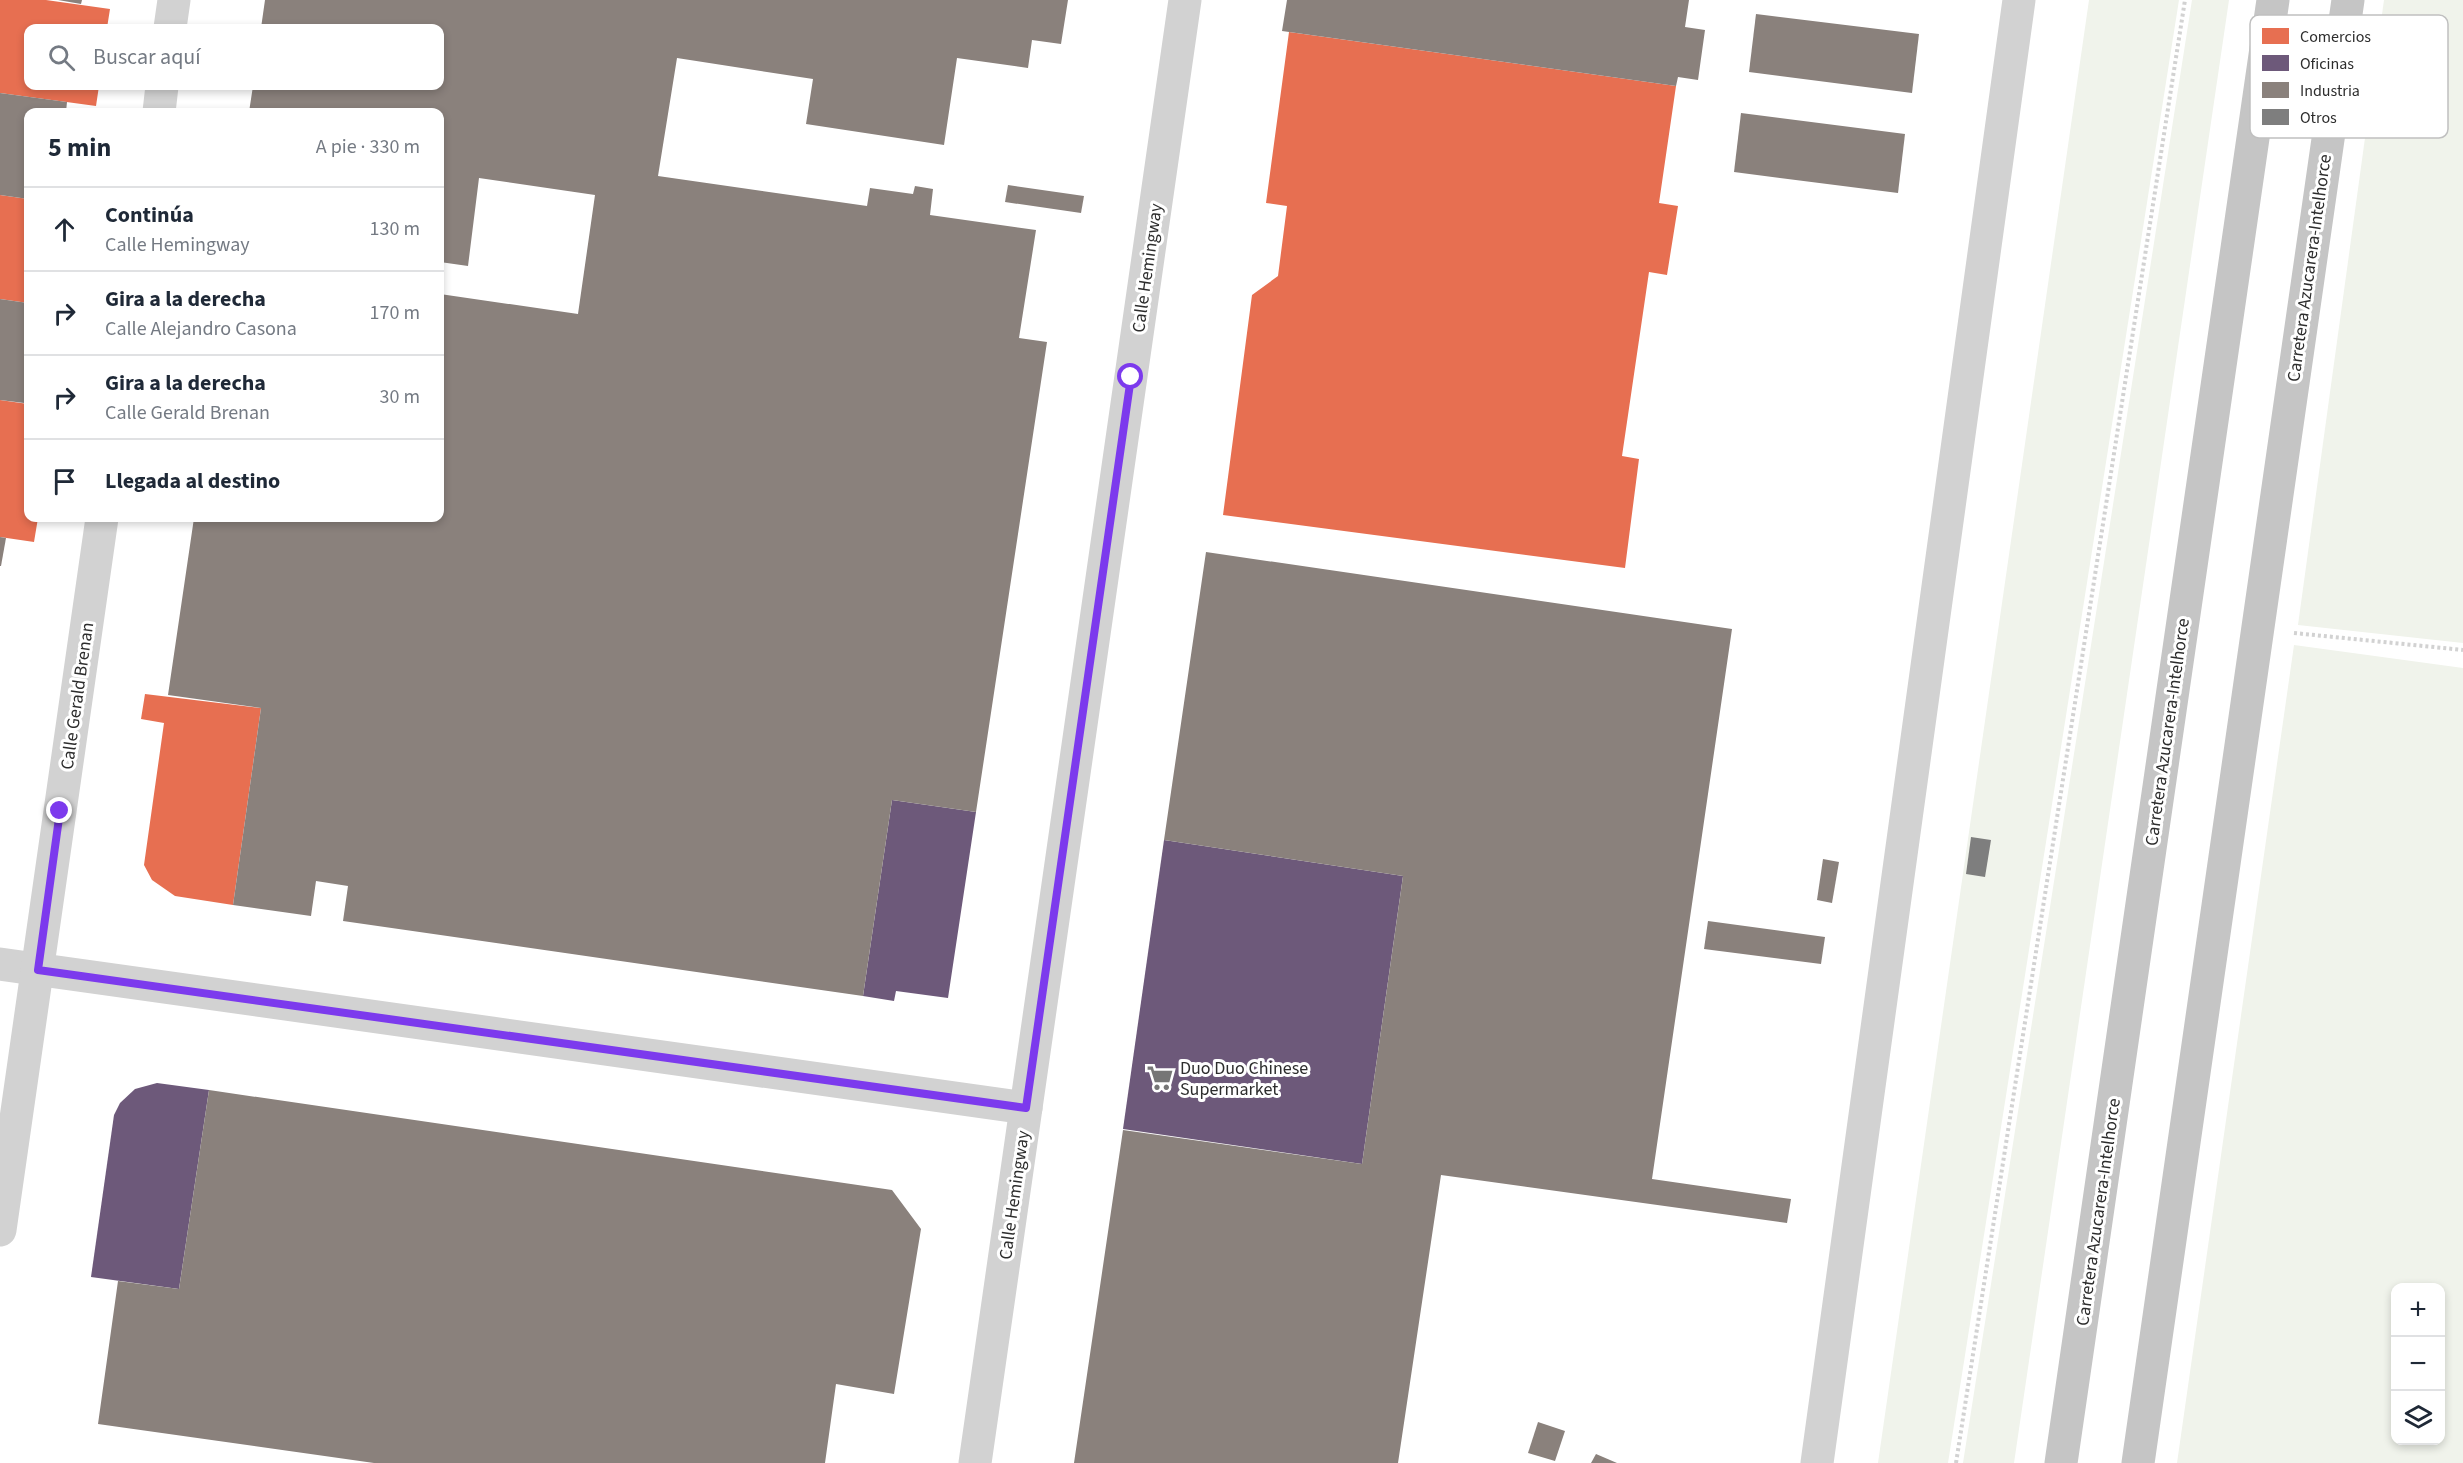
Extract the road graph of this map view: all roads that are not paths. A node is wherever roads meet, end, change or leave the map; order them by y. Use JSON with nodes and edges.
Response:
{"nodes":[{"id":1,"x":174,"y":0,"type":"edge"},
{"id":2,"x":1185,"y":0,"type":"edge"},
{"id":3,"x":2019,"y":0,"type":"edge"},
{"id":4,"x":2273,"y":0,"type":"edge"},
{"id":5,"x":2348,"y":0,"type":"edge"},
{"id":6,"x":2271,"y":15,"type":"edge"},
{"id":7,"x":2346,"y":15,"type":"edge"},
{"id":8,"x":171,"y":24,"type":"edge"},
{"id":9,"x":162,"y":90,"type":"edge"},
{"id":10,"x":159,"y":108,"type":"edge"},
{"id":11,"x":2253,"y":138,"type":"edge"},
{"id":12,"x":2328,"y":138,"type":"edge"},
{"id":13,"x":101,"y":522,"type":"edge"},
{"id":14,"x":0,"y":964,"type":"edge"},
{"id":15,"x":38,"y":970,"type":"junction"},
{"id":16,"x":1026,"y":1108,"type":"junction"},
{"id":17,"x":0,"y":1230,"type":"edge"},
{"id":18,"x":975,"y":1463,"type":"edge"},
{"id":19,"x":1817,"y":1463,"type":"edge"},
{"id":20,"x":2061,"y":1463,"type":"edge"},
{"id":21,"x":2138,"y":1463,"type":"edge"}],
"edges":[{"from":1,"to":8,"type":"street"},
{"from":2,"to":16,"type":"street","name":"Calle Hemingway"},
{"from":3,"to":19,"type":"street"},
{"from":4,"to":6,"type":"main road","name":"Carretera Azucarera-Intelhorce"},
{"from":5,"to":7,"type":"main road","name":"Carretera Azucarera-Intelhorce"},
{"from":9,"to":10,"type":"street"},
{"from":11,"to":20,"type":"main road","name":"Carretera Azucarera-Intelhorce"},
{"from":12,"to":21,"type":"main road","name":"Carretera Azucarera-Intelhorce"},
{"from":13,"to":15,"type":"street","name":"Calle Gerald Brenan"},
{"from":14,"to":15,"type":"street"},
{"from":15,"to":16,"type":"street"},
{"from":15,"to":17,"type":"street","name":"Calle Gerald Brenan"},
{"from":16,"to":18,"type":"street","name":"Calle Hemingway"}]}
